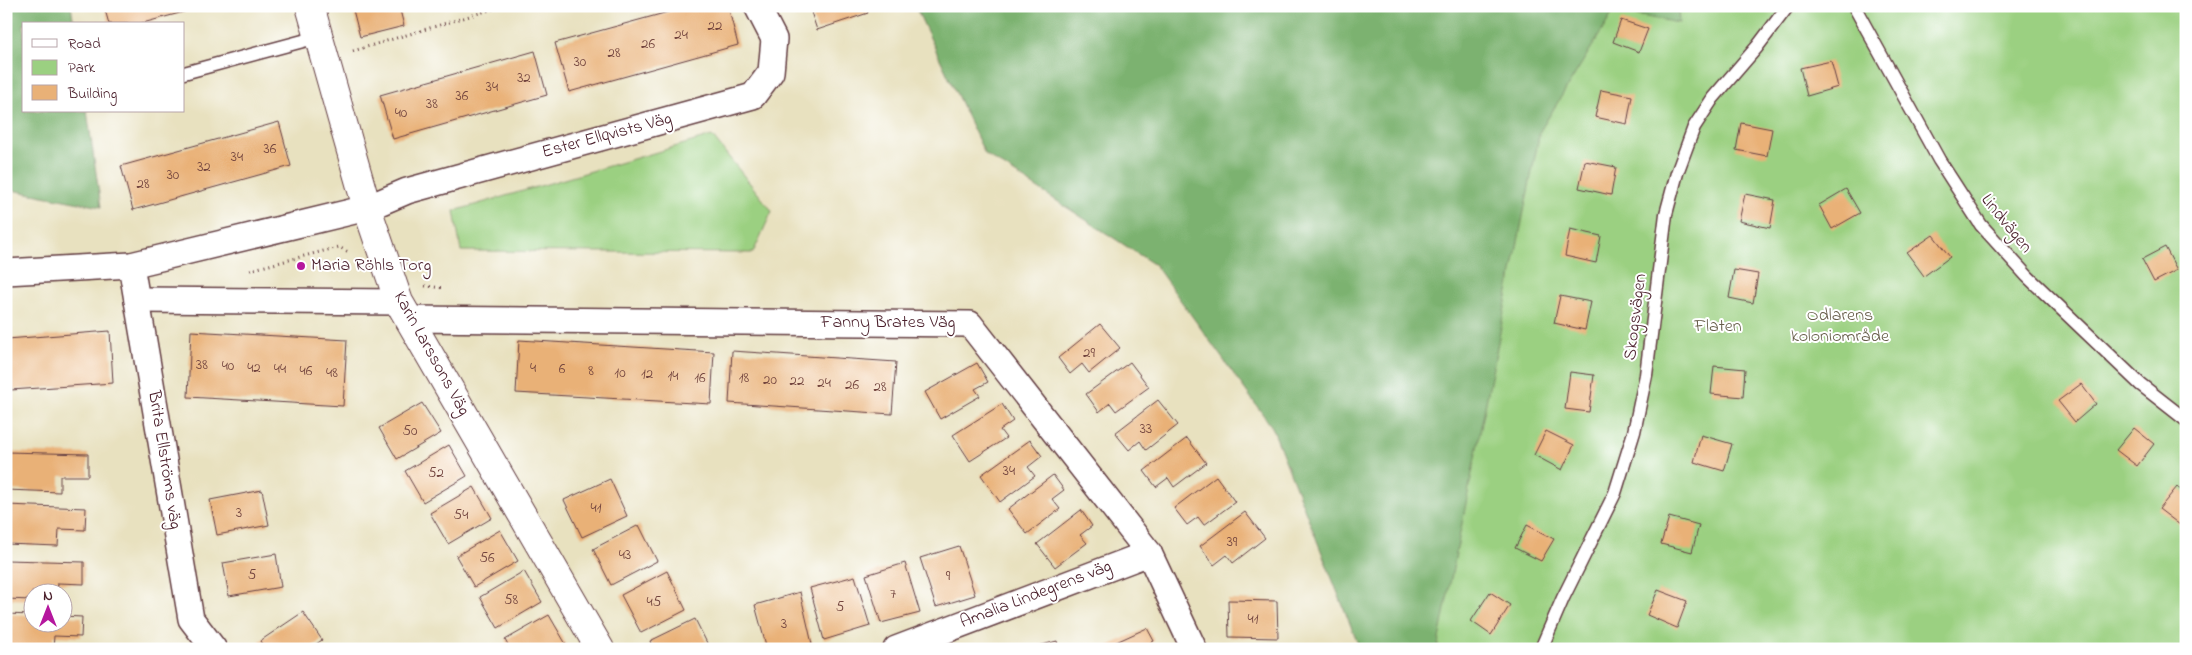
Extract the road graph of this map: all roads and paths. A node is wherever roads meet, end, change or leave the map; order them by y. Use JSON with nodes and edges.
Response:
{"nodes":[{"id":1,"x":310,"y":6,"type":"edge"},
{"id":2,"x":487,"y":6,"type":"edge"},
{"id":3,"x":503,"y":6,"type":"edge"},
{"id":4,"x":757,"y":6,"type":"edge"},
{"id":5,"x":1788,"y":6,"type":"edge"},
{"id":6,"x":1854,"y":6,"type":"edge"},
{"id":7,"x":488,"y":11,"type":"junction"},
{"id":8,"x":318,"y":37,"type":"junction"},
{"id":9,"x":346,"y":53,"type":"dead end"},
{"id":10,"x":185,"y":73,"type":"edge"},
{"id":11,"x":367,"y":208,"type":"junction"},
{"id":12,"x":382,"y":254,"type":"junction"},
{"id":13,"x":131,"y":264,"type":"junction"},
{"id":14,"x":6,"y":272,"type":"edge"},
{"id":15,"x":242,"y":272,"type":"dead end"},
{"id":16,"x":137,"y":300,"type":"junction"},
{"id":17,"x":404,"y":310,"type":"junction"},
{"id":18,"x":2186,"y":420,"type":"edge"},
{"id":19,"x":1149,"y":552,"type":"junction"},
{"id":20,"x":214,"y":649,"type":"edge"},
{"id":21,"x":600,"y":649,"type":"edge"},
{"id":22,"x":896,"y":649,"type":"edge"},
{"id":23,"x":1194,"y":649,"type":"edge"},
{"id":24,"x":1541,"y":649,"type":"edge"}],
"edges":[{"from":1,"to":8,"type":"street","name":"Karin Larssons Väg"},
{"from":2,"to":7,"type":"path"},
{"from":3,"to":7,"type":"path"},
{"from":4,"to":11,"type":"street","name":"Ester Ellqvists Väg"},
{"from":5,"to":24,"type":"lane","name":"Skogsvägen"},
{"from":6,"to":18,"type":"lane","name":"Lindvägen"},
{"from":7,"to":9,"type":"path"},
{"from":8,"to":10,"type":"lane"},
{"from":8,"to":11,"type":"street","name":"Karin Larssons Väg"},
{"from":11,"to":12,"type":"street","name":"Karin Larssons Väg"},
{"from":11,"to":13,"type":"street"},
{"from":12,"to":15,"type":"path"},
{"from":12,"to":17,"type":"street","name":"Karin Larssons Väg"},
{"from":13,"to":14,"type":"street"},
{"from":13,"to":16,"type":"street","name":"Brita Ellströms väg"},
{"from":16,"to":17,"type":"street"},
{"from":16,"to":20,"type":"street","name":"Brita Ellströms väg"},
{"from":17,"to":19,"type":"street","name":"Fanny Brates Väg"},
{"from":17,"to":21,"type":"street","name":"Karin Larssons Väg"},
{"from":19,"to":22,"type":"street","name":"Amalia Lindegrens väg"},
{"from":19,"to":23,"type":"street","name":"Fanny Brates Väg"}]}
